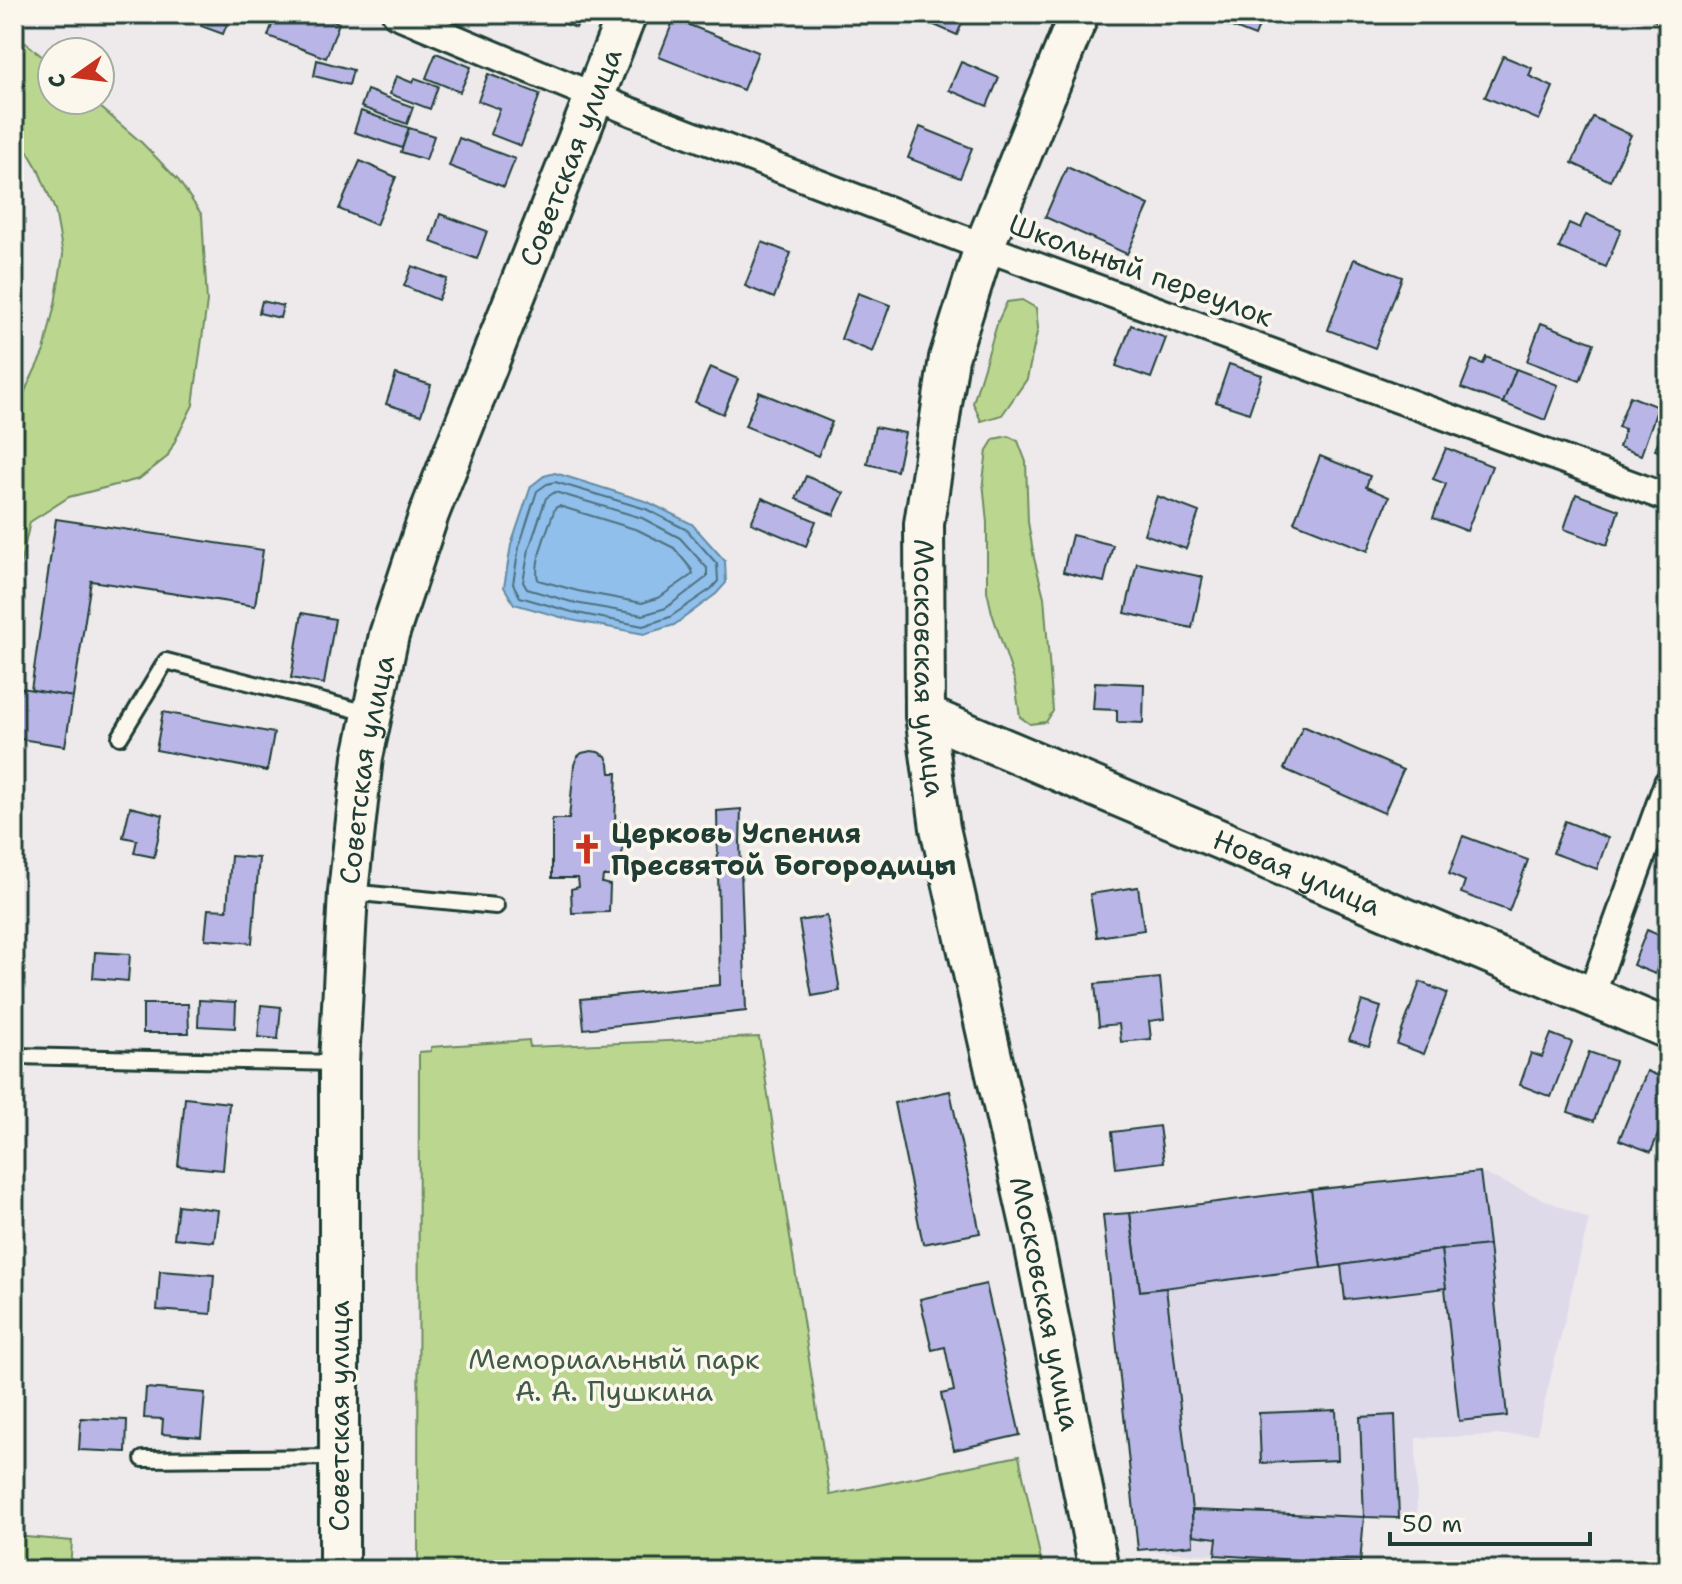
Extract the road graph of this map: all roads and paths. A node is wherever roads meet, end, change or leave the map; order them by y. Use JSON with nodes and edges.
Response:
{"nodes":[{"id":1,"x":396,"y":14,"type":"edge"},
{"id":2,"x":627,"y":14,"type":"edge"},
{"id":3,"x":1079,"y":14,"type":"edge"},
{"id":4,"x":594,"y":97,"type":"junction"},
{"id":5,"x":984,"y":247,"type":"junction"},
{"id":6,"x":1668,"y":498,"type":"edge"},
{"id":7,"x":372,"y":714,"type":"junction"},
{"id":8,"x":925,"y":715,"type":"junction"},
{"id":9,"x":120,"y":737,"type":"dead end"},
{"id":10,"x":1668,"y":783,"type":"edge"},
{"id":11,"x":348,"y":892,"type":"junction"},
{"id":12,"x":496,"y":906,"type":"dead end"},
{"id":13,"x":1591,"y":996,"type":"junction"},
{"id":14,"x":1668,"y":1029,"type":"edge"},
{"id":15,"x":14,"y":1056,"type":"edge"},
{"id":16,"x":339,"y":1063,"type":"junction"},
{"id":17,"x":339,"y":1457,"type":"junction"},
{"id":18,"x":143,"y":1459,"type":"dead end"},
{"id":19,"x":339,"y":1570,"type":"edge"},
{"id":20,"x":1099,"y":1570,"type":"edge"}],
"edges":[{"from":1,"to":4,"type":"street","name":"Школьный переулок"},
{"from":2,"to":4,"type":"street","name":"Советская улица"},
{"from":3,"to":5,"type":"street","name":"Московская улица"},
{"from":4,"to":5,"type":"street","name":"Школьный переулок"},
{"from":4,"to":7,"type":"street","name":"Советская улица"},
{"from":5,"to":6,"type":"street","name":"Школьный переулок"},
{"from":5,"to":8,"type":"street","name":"Московская улица"},
{"from":7,"to":9,"type":"lane"},
{"from":7,"to":11,"type":"street","name":"Советская улица"},
{"from":8,"to":13,"type":"street","name":"Новая улица"},
{"from":8,"to":20,"type":"street","name":"Московская улица"},
{"from":10,"to":13,"type":"street"},
{"from":11,"to":12,"type":"lane"},
{"from":11,"to":16,"type":"street","name":"Советская улица"},
{"from":13,"to":14,"type":"street","name":"Новая улица"},
{"from":15,"to":16,"type":"lane"},
{"from":16,"to":17,"type":"street","name":"Советская улица"},
{"from":17,"to":18,"type":"lane"},
{"from":17,"to":19,"type":"street","name":"Советская улица"}]}
